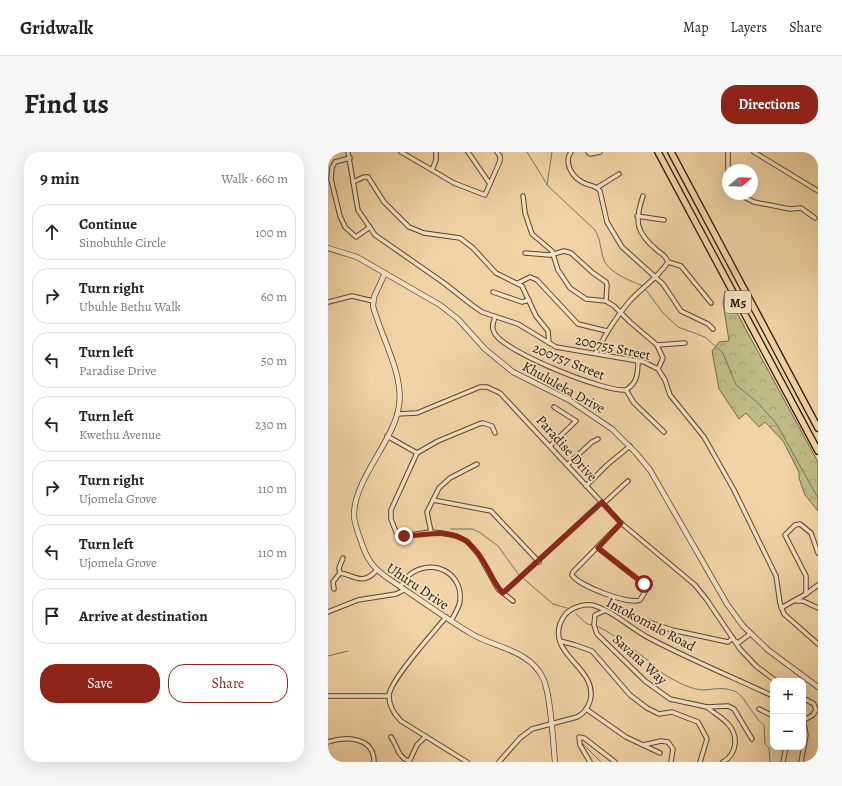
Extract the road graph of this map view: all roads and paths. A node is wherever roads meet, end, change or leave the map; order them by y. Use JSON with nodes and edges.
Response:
{"nodes":[{"id":1,"x":348,"y":152,"type":"edge"},
{"id":2,"x":401,"y":152,"type":"edge"},
{"id":3,"x":436,"y":152,"type":"edge"},
{"id":4,"x":468,"y":152,"type":"edge"},
{"id":5,"x":497,"y":152,"type":"edge"},
{"id":6,"x":571,"y":152,"type":"edge"},
{"id":7,"x":588,"y":152,"type":"edge"},
{"id":8,"x":600,"y":152,"type":"edge"},
{"id":9,"x":658,"y":152,"type":"edge"},
{"id":10,"x":671,"y":152,"type":"edge"},
{"id":11,"x":728,"y":152,"type":"edge"},
{"id":12,"x":754,"y":152,"type":"edge"},
{"id":13,"x":350,"y":158,"type":"junction"},
{"id":14,"x":728,"y":164,"type":"edge"},
{"id":15,"x":432,"y":170,"type":"junction"},
{"id":16,"x":619,"y":174,"type":"dead end"},
{"id":17,"x":353,"y":182,"type":"junction"},
{"id":18,"x":490,"y":184,"type":"junction"},
{"id":19,"x":598,"y":187,"type":"junction"},
{"id":20,"x":818,"y":191,"type":"edge"},
{"id":21,"x":523,"y":196,"type":"dead end"},
{"id":22,"x":643,"y":196,"type":"dead end"},
{"id":23,"x":750,"y":200,"type":"edge"},
{"id":24,"x":637,"y":216,"type":"junction"},
{"id":25,"x":815,"y":218,"type":"dead end"},
{"id":26,"x":664,"y":220,"type":"dead end"},
{"id":27,"x":370,"y":228,"type":"junction"},
{"id":28,"x":328,"y":248,"type":"edge"},
{"id":29,"x":525,"y":253,"type":"dead end"},
{"id":30,"x":554,"y":254,"type":"junction"},
{"id":31,"x":668,"y":262,"type":"junction"},
{"id":32,"x":385,"y":273,"type":"junction"},
{"id":33,"x":655,"y":277,"type":"junction"},
{"id":34,"x":518,"y":283,"type":"junction"},
{"id":35,"x":493,"y":292,"type":"dead end"},
{"id":36,"x":529,"y":300,"type":"junction"},
{"id":37,"x":373,"y":301,"type":"junction"},
{"id":38,"x":606,"y":301,"type":"junction"},
{"id":39,"x":328,"y":302,"type":"edge"},
{"id":40,"x":711,"y":303,"type":"dead end"},
{"id":41,"x":620,"y":313,"type":"junction"},
{"id":42,"x":495,"y":317,"type":"junction"},
{"id":43,"x":713,"y":329,"type":"dead end"},
{"id":44,"x":607,"y":331,"type":"junction"},
{"id":45,"x":549,"y":343,"type":"junction"},
{"id":46,"x":685,"y":343,"type":"dead end"},
{"id":47,"x":658,"y":345,"type":"junction"},
{"id":48,"x":596,"y":352,"type":"junction"},
{"id":49,"x":638,"y":361,"type":"junction"},
{"id":50,"x":658,"y":369,"type":"junction"},
{"id":51,"x":626,"y":390,"type":"junction"},
{"id":52,"x":554,"y":407,"type":"dead end"},
{"id":53,"x":397,"y":414,"type":"junction"},
{"id":54,"x":818,"y":428,"type":"edge"},
{"id":55,"x":664,"y":432,"type":"dead end"},
{"id":56,"x":495,"y":433,"type":"dead end"},
{"id":57,"x":387,"y":436,"type":"junction"},
{"id":58,"x":598,"y":438,"type":"dead end"},
{"id":59,"x":550,"y":446,"type":"junction"},
{"id":60,"x":630,"y":446,"type":"junction"},
{"id":61,"x":818,"y":452,"type":"edge"},
{"id":62,"x":417,"y":453,"type":"junction"},
{"id":63,"x":477,"y":464,"type":"dead end"},
{"id":64,"x":568,"y":465,"type":"junction"},
{"id":65,"x":628,"y":482,"type":"dead end"},
{"id":66,"x":586,"y":486,"type":"junction"},
{"id":67,"x":433,"y":500,"type":"junction"},
{"id":68,"x":602,"y":503,"type":"junction"},
{"id":69,"x":621,"y":523,"type":"junction"},
{"id":70,"x":431,"y":532,"type":"junction"},
{"id":71,"x":598,"y":548,"type":"junction"},
{"id":72,"x":818,"y":553,"type":"edge"},
{"id":73,"x":343,"y":558,"type":"dead end"},
{"id":74,"x":539,"y":562,"type":"junction"},
{"id":75,"x":376,"y":571,"type":"junction"},
{"id":76,"x":340,"y":573,"type":"junction"},
{"id":77,"x":818,"y":585,"type":"edge"},
{"id":78,"x":400,"y":587,"type":"junction"},
{"id":79,"x":334,"y":589,"type":"dead end"},
{"id":80,"x":404,"y":590,"type":"junction"},
{"id":81,"x":503,"y":593,"type":"junction"},
{"id":82,"x":806,"y":594,"type":"junction"},
{"id":83,"x":512,"y":601,"type":"dead end"},
{"id":84,"x":795,"y":601,"type":"junction"},
{"id":85,"x":782,"y":608,"type":"junction"},
{"id":86,"x":818,"y":608,"type":"edge"},
{"id":87,"x":604,"y":611,"type":"junction"},
{"id":88,"x":328,"y":612,"type":"edge"},
{"id":89,"x":446,"y":618,"type":"junction"},
{"id":90,"x":451,"y":621,"type":"junction"},
{"id":91,"x":646,"y":621,"type":"dead end"},
{"id":92,"x":750,"y":634,"type":"junction"},
{"id":93,"x":733,"y":638,"type":"junction"},
{"id":94,"x":560,"y":641,"type":"junction"},
{"id":95,"x":818,"y":644,"type":"edge"},
{"id":96,"x":772,"y":678,"type":"edge"},
{"id":97,"x":818,"y":687,"type":"edge"},
{"id":98,"x":770,"y":695,"type":"edge"},
{"id":99,"x":328,"y":696,"type":"edge"},
{"id":100,"x":388,"y":696,"type":"junction"},
{"id":101,"x":806,"y":700,"type":"edge"},
{"id":102,"x":707,"y":707,"type":"junction"},
{"id":103,"x":759,"y":708,"type":"dead end"},
{"id":104,"x":586,"y":709,"type":"junction"},
{"id":105,"x":770,"y":714,"type":"edge"},
{"id":106,"x":806,"y":718,"type":"edge"},
{"id":107,"x":551,"y":724,"type":"junction"},
{"id":108,"x":391,"y":737,"type":"dead end"},
{"id":109,"x":425,"y":737,"type":"junction"},
{"id":110,"x":752,"y":739,"type":"dead end"},
{"id":111,"x":328,"y":742,"type":"edge"},
{"id":112,"x":643,"y":745,"type":"junction"},
{"id":113,"x":785,"y":750,"type":"edge"},
{"id":114,"x":803,"y":750,"type":"edge"},
{"id":115,"x":660,"y":753,"type":"dead end"},
{"id":116,"x":409,"y":761,"type":"edge"},
{"id":117,"x":501,"y":761,"type":"edge"},
{"id":118,"x":374,"y":762,"type":"edge"},
{"id":119,"x":467,"y":762,"type":"edge"},
{"id":120,"x":555,"y":762,"type":"edge"},
{"id":121,"x":590,"y":762,"type":"edge"},
{"id":122,"x":615,"y":762,"type":"edge"},
{"id":123,"x":671,"y":762,"type":"edge"},
{"id":124,"x":700,"y":762,"type":"edge"},
{"id":125,"x":723,"y":762,"type":"edge"},
{"id":126,"x":783,"y":762,"type":"edge"},
{"id":127,"x":801,"y":762,"type":"edge"}],
"edges":[{"from":1,"to":13,"type":"street","name":"200755 Street"},
{"from":2,"to":15,"type":"street"},
{"from":3,"to":15,"type":"street"},
{"from":4,"to":18,"type":"street"},
{"from":5,"to":18,"type":"street"},
{"from":6,"to":19,"type":"street"},
{"from":7,"to":8,"type":"street"},
{"from":9,"to":61,"type":"main road","number":"M5"},
{"from":10,"to":54,"type":"main road","number":"M5"},
{"from":11,"to":14,"type":"street"},
{"from":12,"to":20,"type":"street"},
{"from":13,"to":17,"type":"street","name":"200755 Street"},
{"from":13,"to":27,"type":"street"},
{"from":15,"to":18,"type":"street"},
{"from":16,"to":19,"type":"street"},
{"from":17,"to":27,"type":"street","name":"200755 Street"},
{"from":17,"to":34,"type":"street"},
{"from":19,"to":33,"type":"street"},
{"from":21,"to":30,"type":"street"},
{"from":22,"to":24,"type":"street"},
{"from":23,"to":25,"type":"street"},
{"from":24,"to":26,"type":"street"},
{"from":24,"to":31,"type":"street"},
{"from":27,"to":42,"type":"street","name":"200755 Street"},
{"from":28,"to":32,"type":"street","name":"Khululeka Drive"},
{"from":29,"to":30,"type":"street"},
{"from":30,"to":38,"type":"street"},
{"from":30,"to":38,"type":"street"},
{"from":31,"to":33,"type":"street"},
{"from":31,"to":40,"type":"street"},
{"from":32,"to":37,"type":"street"},
{"from":32,"to":60,"type":"street","name":"Khululeka Drive"},
{"from":33,"to":41,"type":"street"},
{"from":33,"to":43,"type":"street"},
{"from":34,"to":36,"type":"street"},
{"from":34,"to":44,"type":"street"},
{"from":35,"to":36,"type":"street"},
{"from":36,"to":45,"type":"street"},
{"from":37,"to":39,"type":"street"},
{"from":37,"to":53,"type":"street","name":"Uhuru Drive"},
{"from":38,"to":41,"type":"street"},
{"from":41,"to":44,"type":"street"},
{"from":41,"to":47,"type":"street"},
{"from":42,"to":45,"type":"street","name":"200755 Street"},
{"from":42,"to":51,"type":"street","name":"200757 Street"},
{"from":44,"to":48,"type":"street"},
{"from":45,"to":48,"type":"street","name":"200755 Street"},
{"from":46,"to":47,"type":"street"},
{"from":47,"to":50,"type":"street"},
{"from":48,"to":49,"type":"street","name":"200755 Street"},
{"from":49,"to":50,"type":"street","name":"200755 Street"},
{"from":49,"to":51,"type":"street"},
{"from":50,"to":85,"type":"street","name":"200755 Street"},
{"from":51,"to":55,"type":"street"},
{"from":52,"to":59,"type":"street"},
{"from":53,"to":57,"type":"street","name":"Uhuru Drive"},
{"from":53,"to":59,"type":"street","name":"Paradise Drive"},
{"from":56,"to":62,"type":"street"},
{"from":57,"to":62,"type":"street"},
{"from":57,"to":75,"type":"street","name":"Uhuru Drive"},
{"from":58,"to":64,"type":"street"},
{"from":59,"to":64,"type":"street","name":"Paradise Drive"},
{"from":60,"to":66,"type":"street"},
{"from":60,"to":92,"type":"street","name":"Khululeka Drive"},
{"from":62,"to":70,"type":"street"},
{"from":63,"to":67,"type":"street"},
{"from":64,"to":66,"type":"street","name":"Paradise Drive"},
{"from":65,"to":68,"type":"street"},
{"from":66,"to":68,"type":"street","name":"Paradise Drive"},
{"from":67,"to":70,"type":"street"},
{"from":67,"to":74,"type":"street"},
{"from":68,"to":69,"type":"street","name":"Paradise Drive"},
{"from":68,"to":74,"type":"street"},
{"from":69,"to":71,"type":"street"},
{"from":69,"to":93,"type":"street","name":"Paradise Drive"},
{"from":70,"to":81,"type":"street"},
{"from":71,"to":71,"type":"street"},
{"from":72,"to":82,"type":"street"},
{"from":73,"to":76,"type":"street"},
{"from":74,"to":81,"type":"street"},
{"from":75,"to":76,"type":"street"},
{"from":75,"to":78,"type":"street","name":"Uhuru Drive"},
{"from":76,"to":79,"type":"street"},
{"from":77,"to":82,"type":"street"},
{"from":78,"to":80,"type":"street","name":"Uhuru Drive"},
{"from":78,"to":90,"type":"street"},
{"from":80,"to":88,"type":"street"},
{"from":80,"to":89,"type":"street","name":"Uhuru Drive"},
{"from":81,"to":83,"type":"street"},
{"from":82,"to":84,"type":"street"},
{"from":84,"to":85,"type":"street"},
{"from":84,"to":86,"type":"street"},
{"from":85,"to":95,"type":"street","name":"200755 Street"},
{"from":87,"to":94,"type":"street","name":"Intokomalo Road"},
{"from":87,"to":98,"type":"street","name":"Intokomalo Road"},
{"from":87,"to":102,"type":"street","name":"Savana Way"},
{"from":89,"to":90,"type":"street","name":"Uhuru Drive"},
{"from":89,"to":100,"type":"street"},
{"from":90,"to":107,"type":"street","name":"Uhuru Drive"},
{"from":91,"to":93,"type":"street"},
{"from":92,"to":93,"type":"street"},
{"from":92,"to":97,"type":"street","name":"Khululeka Drive"},
{"from":93,"to":96,"type":"street","name":"Paradise Drive"},
{"from":94,"to":104,"type":"street"},
{"from":94,"to":124,"type":"street"},
{"from":99,"to":100,"type":"street"},
{"from":100,"to":109,"type":"street"},
{"from":101,"to":106,"type":"street"},
{"from":102,"to":110,"type":"street","name":"Savana Way"},
{"from":102,"to":125,"type":"street"},
{"from":103,"to":105,"type":"street"},
{"from":104,"to":107,"type":"street"},
{"from":104,"to":112,"type":"street"},
{"from":107,"to":117,"type":"street"},
{"from":107,"to":120,"type":"street","name":"Uhuru Drive"},
{"from":108,"to":116,"type":"street"},
{"from":109,"to":116,"type":"street"},
{"from":109,"to":119,"type":"street"},
{"from":111,"to":118,"type":"street"},
{"from":112,"to":115,"type":"street"},
{"from":112,"to":123,"type":"street"},
{"from":113,"to":126,"type":"street"},
{"from":114,"to":127,"type":"street"},
{"from":121,"to":122,"type":"street"}]}
